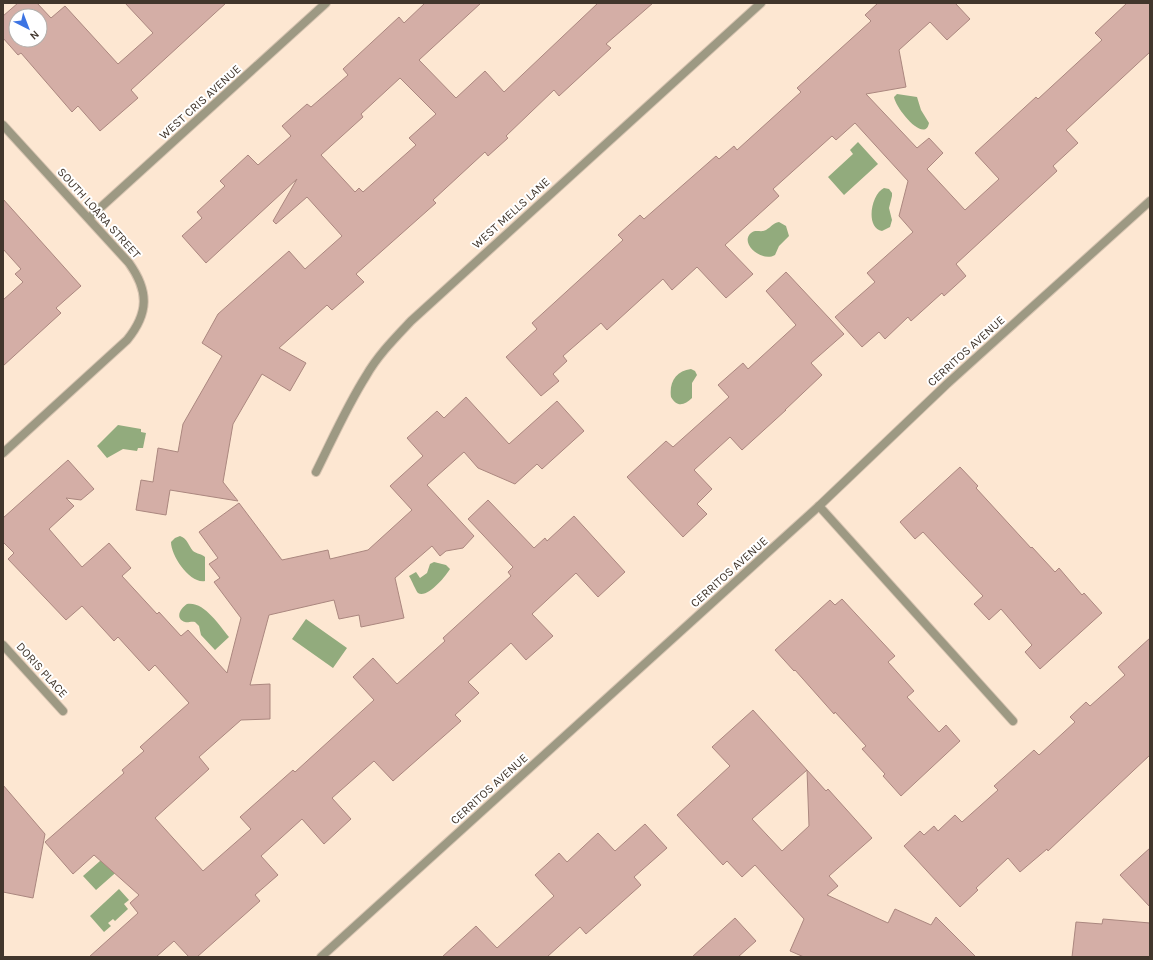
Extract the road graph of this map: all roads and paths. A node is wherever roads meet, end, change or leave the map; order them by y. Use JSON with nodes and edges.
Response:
{"nodes":[{"id":1,"x":326,"y":3,"type":"edge"},
{"id":2,"x":761,"y":3,"type":"edge"},
{"id":3,"x":3,"y":125,"type":"edge"},
{"id":4,"x":1150,"y":200,"type":"edge"},
{"id":5,"x":89,"y":218,"type":"junction"},
{"id":6,"x":3,"y":453,"type":"edge"},
{"id":7,"x":316,"y":472,"type":"dead end"},
{"id":8,"x":819,"y":506,"type":"junction"},
{"id":9,"x":3,"y":645,"type":"edge"},
{"id":10,"x":63,"y":711,"type":"dead end"},
{"id":11,"x":1013,"y":721,"type":"dead end"},
{"id":12,"x":321,"y":957,"type":"edge"}],
"edges":[{"from":1,"to":5,"type":"street","name":"WEST CRIS AVENUE"},
{"from":2,"to":7,"type":"street","name":"WEST MELLS LANE"},
{"from":3,"to":5,"type":"street","name":"SOUTH LOARA STREET"},
{"from":4,"to":8,"type":"street","name":"CERRITOS AVENUE"},
{"from":5,"to":6,"type":"street","name":"SOUTH LOARA STREET"},
{"from":8,"to":11,"type":"street"},
{"from":8,"to":12,"type":"street","name":"CERRITOS AVENUE"},
{"from":9,"to":10,"type":"street","name":"DORIS PLACE"}]}
